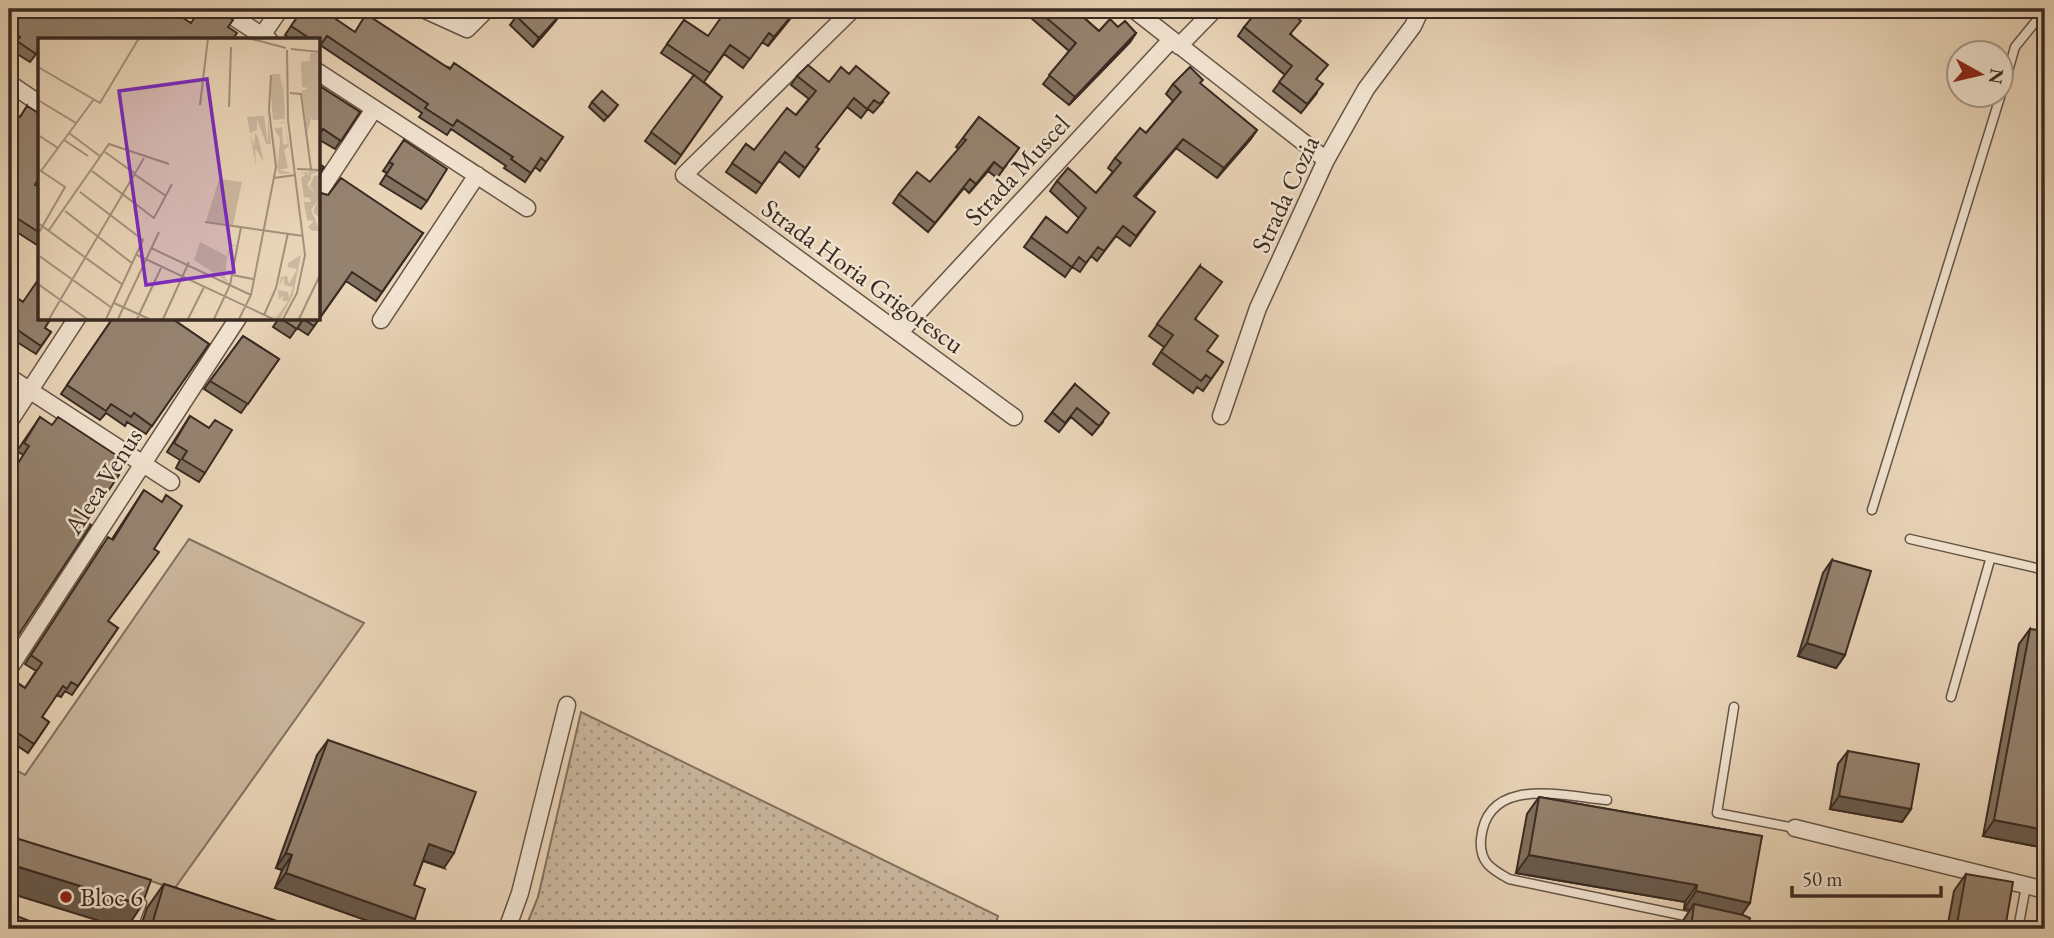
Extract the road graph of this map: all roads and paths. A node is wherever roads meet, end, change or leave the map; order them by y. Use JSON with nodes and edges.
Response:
{"nodes":[{"id":1,"x":221,"y":9,"type":"edge"},
{"id":2,"x":280,"y":9,"type":"edge"},
{"id":3,"x":423,"y":9,"type":"edge"},
{"id":4,"x":487,"y":9,"type":"edge"},
{"id":5,"x":853,"y":9,"type":"edge"},
{"id":6,"x":1133,"y":9,"type":"edge"},
{"id":7,"x":1215,"y":9,"type":"edge"},
{"id":8,"x":1421,"y":9,"type":"edge"},
{"id":9,"x":2045,"y":10,"type":"edge"},
{"id":10,"x":262,"y":38,"type":"edge"},
{"id":11,"x":264,"y":38,"type":"edge"},
{"id":12,"x":1175,"y":43,"type":"junction"},
{"id":13,"x":2016,"y":46,"type":"edge"},
{"id":14,"x":320,"y":73,"type":"edge"},
{"id":15,"x":9,"y":83,"type":"edge"},
{"id":16,"x":38,"y":103,"type":"edge"},
{"id":17,"x":1996,"y":108,"type":"edge"},
{"id":18,"x":374,"y":109,"type":"junction"},
{"id":19,"x":1326,"y":160,"type":"junction"},
{"id":20,"x":477,"y":175,"type":"junction"},
{"id":21,"x":320,"y":191,"type":"edge"},
{"id":22,"x":527,"y":208,"type":"dead end"},
{"id":23,"x":75,"y":320,"type":"edge"},
{"id":24,"x":237,"y":320,"type":"edge"},
{"id":25,"x":381,"y":320,"type":"dead end"},
{"id":26,"x":899,"y":333,"type":"junction"},
{"id":27,"x":9,"y":377,"type":"edge"},
{"id":28,"x":29,"y":391,"type":"junction"},
{"id":29,"x":1221,"y":415,"type":"dead end"},
{"id":30,"x":1014,"y":417,"type":"dead end"},
{"id":31,"x":9,"y":422,"type":"edge"},
{"id":32,"x":143,"y":464,"type":"junction"},
{"id":33,"x":172,"y":482,"type":"dead end"},
{"id":34,"x":1872,"y":510,"type":"dead end"},
{"id":35,"x":1910,"y":539,"type":"dead end"},
{"id":36,"x":1990,"y":559,"type":"junction"},
{"id":37,"x":2045,"y":570,"type":"edge"},
{"id":38,"x":9,"y":669,"type":"edge"},
{"id":39,"x":1951,"y":697,"type":"dead end"},
{"id":40,"x":566,"y":705,"type":"dead end"},
{"id":41,"x":1734,"y":707,"type":"dead end"},
{"id":42,"x":1607,"y":800,"type":"dead end"},
{"id":43,"x":1794,"y":828,"type":"joint"},
{"id":44,"x":2026,"y":886,"type":"junction"},
{"id":45,"x":2045,"y":890,"type":"edge"},
{"id":46,"x":146,"y":893,"type":"edge"},
{"id":47,"x":1710,"y":921,"type":"edge"},
{"id":48,"x":132,"y":929,"type":"edge"},
{"id":49,"x":507,"y":929,"type":"edge"},
{"id":50,"x":2018,"y":929,"type":"edge"}],
"edges":[{"from":1,"to":10,"type":"street"},
{"from":2,"to":11,"type":"street"},
{"from":3,"to":4,"type":"street"},
{"from":5,"to":26,"type":"street","name":"Strada Horia Grigorescu"},
{"from":6,"to":12,"type":"street"},
{"from":7,"to":12,"type":"street","name":"Strada Muscel"},
{"from":8,"to":19,"type":"street","name":"Strada Cozia"},
{"from":9,"to":13,"type":"lane"},
{"from":12,"to":19,"type":"street"},
{"from":12,"to":26,"type":"street","name":"Strada Muscel"},
{"from":14,"to":18,"type":"street"},
{"from":15,"to":16,"type":"street"},
{"from":17,"to":34,"type":"lane"},
{"from":18,"to":20,"type":"street"},
{"from":18,"to":21,"type":"street"},
{"from":19,"to":29,"type":"street","name":"Strada Cozia"},
{"from":20,"to":22,"type":"street"},
{"from":20,"to":25,"type":"street"},
{"from":23,"to":28,"type":"street"},
{"from":24,"to":32,"type":"street","name":"Aleea Venus"},
{"from":26,"to":30,"type":"street","name":"Strada Horia Grigorescu"},
{"from":27,"to":28,"type":"street"},
{"from":28,"to":31,"type":"street"},
{"from":28,"to":32,"type":"street"},
{"from":32,"to":33,"type":"street"},
{"from":32,"to":38,"type":"street","name":"Aleea Venus"},
{"from":35,"to":36,"type":"lane"},
{"from":36,"to":37,"type":"lane"},
{"from":36,"to":39,"type":"lane"},
{"from":40,"to":49,"type":"street"},
{"from":41,"to":43,"type":"lane"},
{"from":42,"to":47,"type":"lane"},
{"from":43,"to":44,"type":"street"},
{"from":44,"to":45,"type":"street"},
{"from":44,"to":50,"type":"lane"},
{"from":46,"to":48,"type":"lane"}]}
